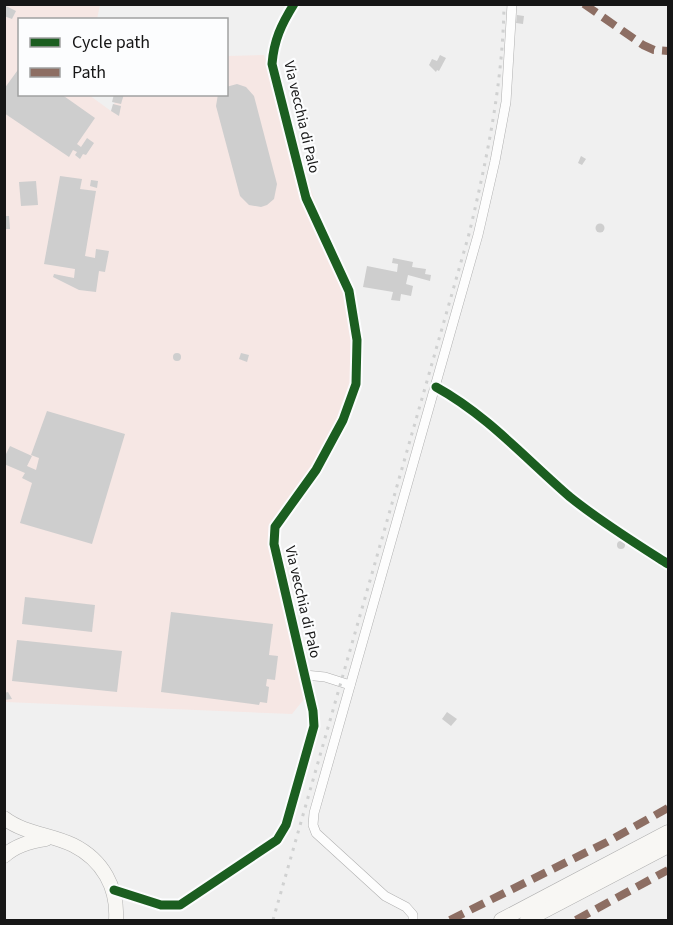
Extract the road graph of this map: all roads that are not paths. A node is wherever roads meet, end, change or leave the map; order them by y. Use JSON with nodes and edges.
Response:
{"nodes":[{"id":1,"x":294,"y":4,"type":"edge"},
{"id":2,"x":512,"y":4,"type":"edge"},
{"id":3,"x":436,"y":387,"type":"junction"},
{"id":4,"x":669,"y":564,"type":"edge"},
{"id":5,"x":305,"y":675,"type":"junction"},
{"id":6,"x":350,"y":685,"type":"junction"},
{"id":7,"x":4,"y":818,"type":"edge"},
{"id":8,"x":669,"y":832,"type":"edge"},
{"id":9,"x":51,"y":838,"type":"junction"},
{"id":10,"x":669,"y":846,"type":"edge"},
{"id":11,"x":4,"y":856,"type":"edge"},
{"id":12,"x":114,"y":890,"type":"junction"},
{"id":13,"x":116,"y":921,"type":"edge"},
{"id":14,"x":413,"y":921,"type":"edge"},
{"id":15,"x":501,"y":921,"type":"edge"},
{"id":16,"x":527,"y":921,"type":"edge"}],
"edges":[{"from":1,"to":5,"type":"street","name":"Via vecchia di Palo"},
{"from":2,"to":3,"type":"street"},
{"from":3,"to":4,"type":"street"},
{"from":3,"to":6,"type":"street"},
{"from":5,"to":6,"type":"street"},
{"from":5,"to":12,"type":"street","name":"Via vecchia di Palo"},
{"from":6,"to":14,"type":"street"},
{"from":7,"to":9,"type":"main road"},
{"from":8,"to":15,"type":"main road"},
{"from":9,"to":11,"type":"main road"},
{"from":9,"to":12,"type":"main road"},
{"from":10,"to":16,"type":"main road"},
{"from":12,"to":13,"type":"main road"}]}
